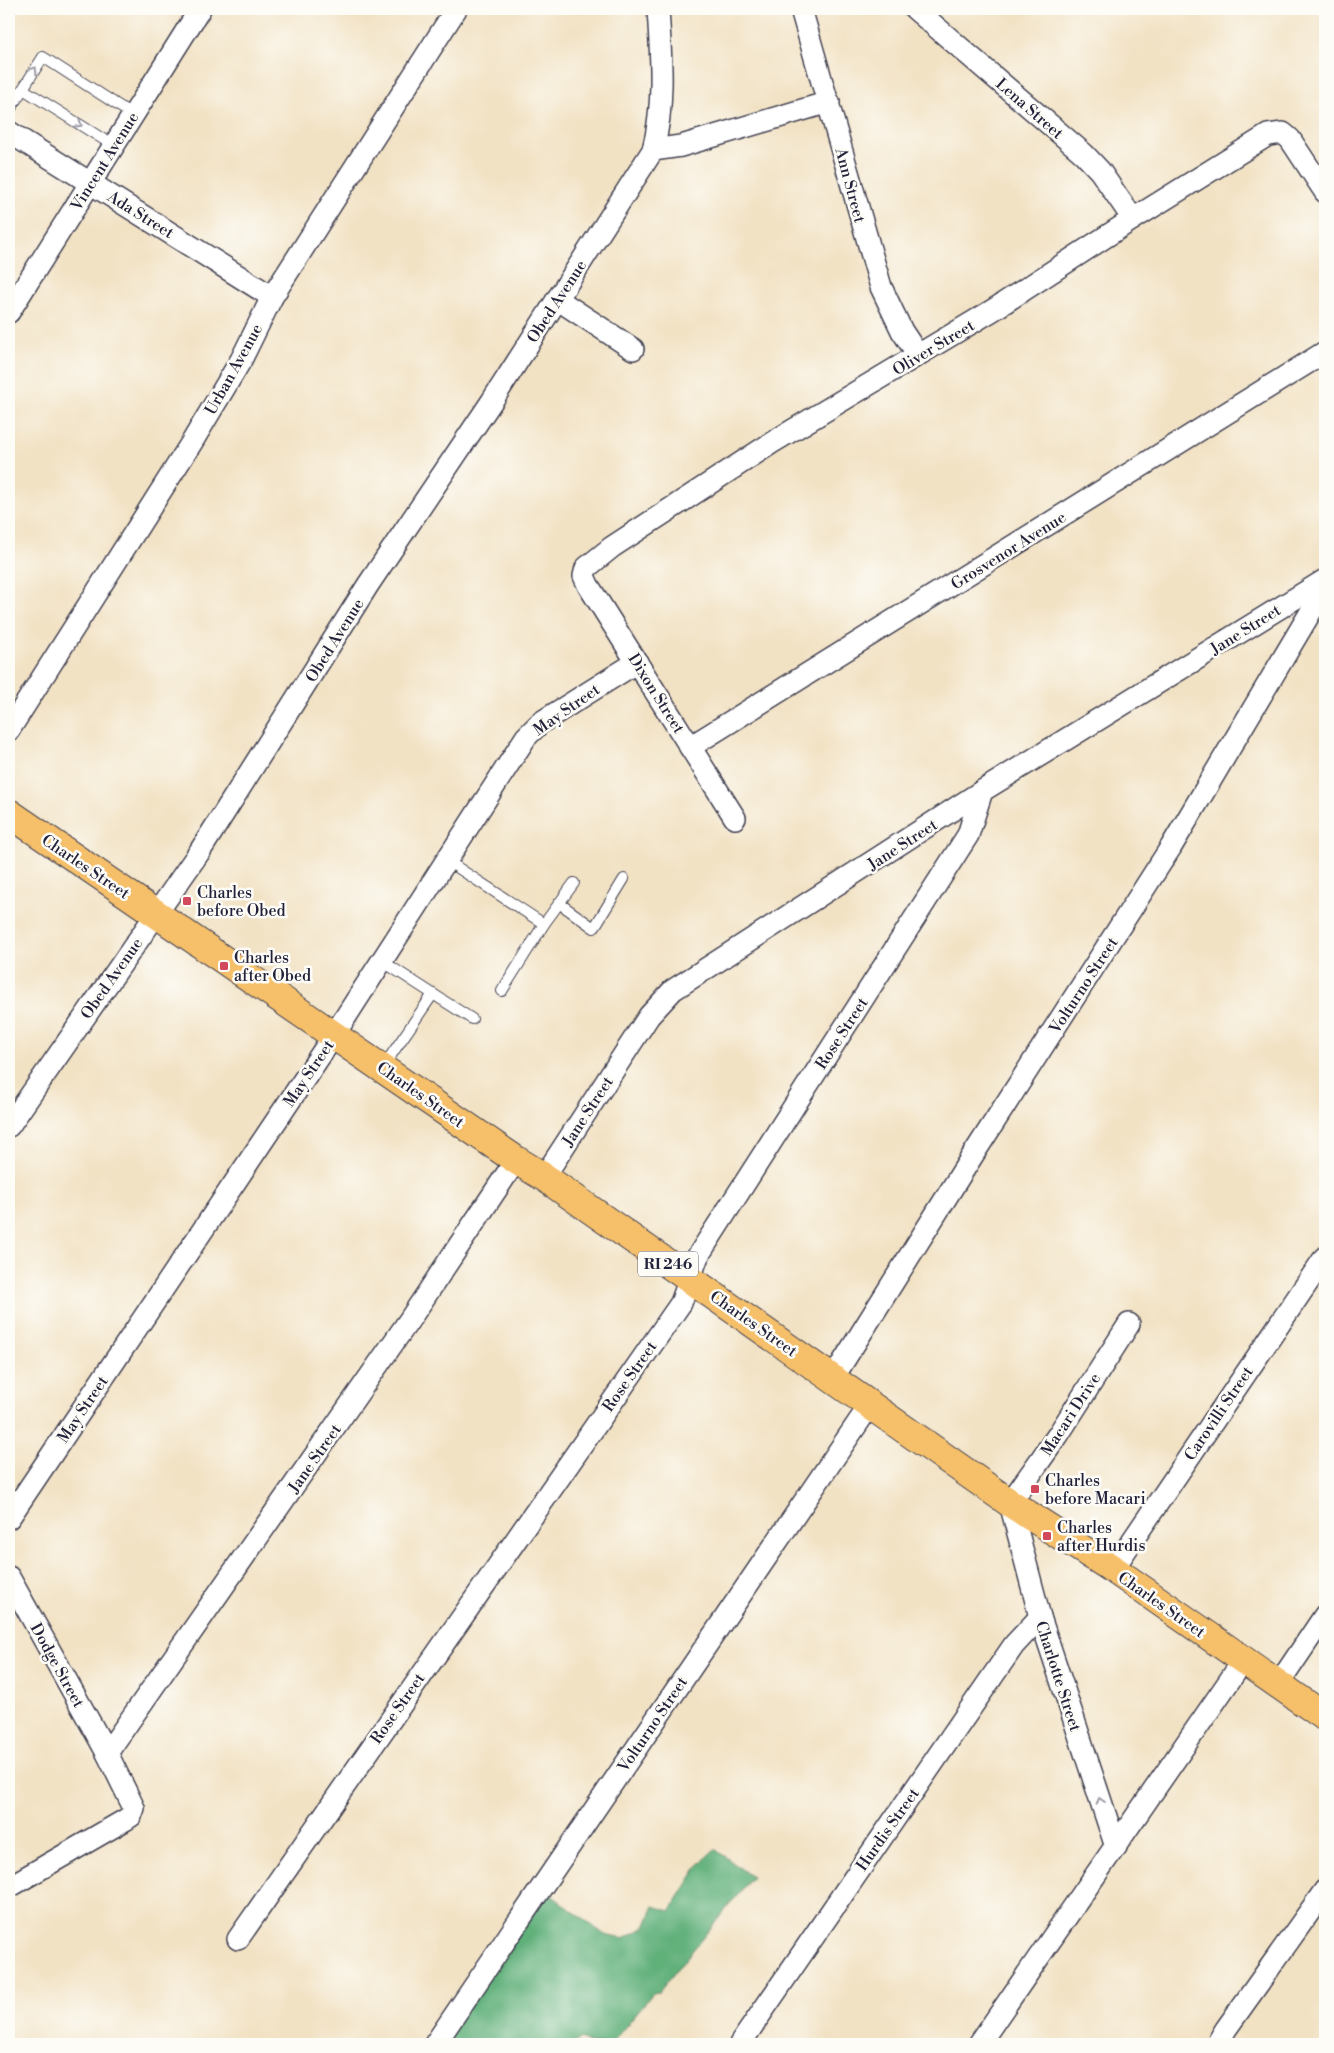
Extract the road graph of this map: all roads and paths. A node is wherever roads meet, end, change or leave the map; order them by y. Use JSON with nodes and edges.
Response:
{"nodes":[{"id":1,"x":200,"y":9,"type":"edge"},
{"id":2,"x":456,"y":9,"type":"edge"},
{"id":3,"x":658,"y":9,"type":"edge"},
{"id":4,"x":801,"y":9,"type":"edge"},
{"id":5,"x":915,"y":9,"type":"edge"},
{"id":6,"x":23,"y":89,"type":"junction"},
{"id":7,"x":829,"y":102,"type":"junction"},
{"id":8,"x":9,"y":111,"type":"edge"},
{"id":9,"x":133,"y":115,"type":"junction"},
{"id":10,"x":9,"y":132,"type":"edge"},
{"id":11,"x":114,"y":146,"type":"junction"},
{"id":12,"x":654,"y":150,"type":"junction"},
{"id":13,"x":91,"y":182,"type":"junction"},
{"id":14,"x":1325,"y":192,"type":"edge"},
{"id":15,"x":1133,"y":219,"type":"junction"},
{"id":16,"x":272,"y":296,"type":"junction"},
{"id":17,"x":557,"y":299,"type":"junction"},
{"id":18,"x":9,"y":312,"type":"edge"},
{"id":19,"x":633,"y":349,"type":"dead end"},
{"id":20,"x":1325,"y":352,"type":"edge"},
{"id":21,"x":918,"y":355,"type":"junction"},
{"id":22,"x":586,"y":568,"type":"joint"},
{"id":23,"x":1325,"y":580,"type":"edge"},
{"id":24,"x":1325,"y":588,"type":"edge"},
{"id":25,"x":637,"y":662,"type":"junction"},
{"id":26,"x":9,"y":730,"type":"edge"},
{"id":27,"x":690,"y":747,"type":"junction"},
{"id":28,"x":982,"y":791,"type":"junction"},
{"id":29,"x":9,"y":813,"type":"edge"},
{"id":30,"x":735,"y":818,"type":"dead end"},
{"id":31,"x":446,"y":860,"type":"junction"},
{"id":32,"x":624,"y":879,"type":"dead end"},
{"id":33,"x":574,"y":883,"type":"dead end"},
{"id":34,"x":559,"y":903,"type":"junction"},
{"id":35,"x":156,"y":913,"type":"junction"},
{"id":36,"x":544,"y":924,"type":"junction"},
{"id":37,"x":382,"y":960,"type":"junction"},
{"id":38,"x":502,"y":991,"type":"dead end"},
{"id":39,"x":433,"y":994,"type":"junction"},
{"id":40,"x":472,"y":1019,"type":"dead end"},
{"id":41,"x":334,"y":1035,"type":"junction"},
{"id":42,"x":383,"y":1068,"type":"junction"},
{"id":43,"x":9,"y":1126,"type":"edge"},
{"id":44,"x":516,"y":1160,"type":"junction"},
{"id":45,"x":544,"y":1177,"type":"junction"},
{"id":46,"x":1325,"y":1257,"type":"edge"},
{"id":47,"x":690,"y":1279,"type":"junction"},
{"id":48,"x":1129,"y":1324,"type":"dead end"},
{"id":49,"x":834,"y":1378,"type":"junction"},
{"id":50,"x":870,"y":1404,"type":"junction"},
{"id":51,"x":1010,"y":1503,"type":"junction"},
{"id":52,"x":9,"y":1518,"type":"edge"},
{"id":53,"x":1112,"y":1569,"type":"junction"},
{"id":54,"x":9,"y":1577,"type":"edge"},
{"id":55,"x":1325,"y":1615,"type":"edge"},
{"id":56,"x":1040,"y":1617,"type":"junction"},
{"id":57,"x":1243,"y":1661,"type":"junction"},
{"id":58,"x":1278,"y":1685,"type":"junction"},
{"id":59,"x":1325,"y":1717,"type":"edge"},
{"id":60,"x":107,"y":1753,"type":"junction"},
{"id":61,"x":1116,"y":1848,"type":"junction"},
{"id":62,"x":9,"y":1887,"type":"edge"},
{"id":63,"x":1325,"y":1890,"type":"edge"},
{"id":64,"x":238,"y":1939,"type":"dead end"},
{"id":65,"x":436,"y":2044,"type":"edge"},
{"id":66,"x":740,"y":2044,"type":"edge"},
{"id":67,"x":979,"y":2044,"type":"edge"},
{"id":68,"x":1217,"y":2044,"type":"edge"}],
"edges":[{"from":1,"to":9,"type":"street","name":"Vincent Avenue"},
{"from":2,"to":16,"type":"street","name":"Urban Avenue"},
{"from":3,"to":12,"type":"street","name":"Obed Avenue"},
{"from":4,"to":7,"type":"street","name":"Ann Street"},
{"from":5,"to":15,"type":"street","name":"Lena Street"},
{"from":6,"to":8,"type":"lane"},
{"from":6,"to":9,"type":"lane","one_way":true},
{"from":6,"to":11,"type":"lane","one_way":true},
{"from":7,"to":12,"type":"street"},
{"from":7,"to":21,"type":"street","name":"Ann Street"},
{"from":9,"to":11,"type":"street","name":"Vincent Avenue"},
{"from":10,"to":13,"type":"street","name":"Ada Street"},
{"from":11,"to":13,"type":"street","name":"Vincent Avenue"},
{"from":12,"to":17,"type":"street","name":"Obed Avenue"},
{"from":13,"to":16,"type":"street","name":"Ada Street"},
{"from":13,"to":18,"type":"street","name":"Vincent Avenue"},
{"from":14,"to":15,"type":"street","name":"Oliver Street"},
{"from":15,"to":21,"type":"street","name":"Oliver Street"},
{"from":16,"to":26,"type":"street","name":"Urban Avenue"},
{"from":17,"to":19,"type":"street"},
{"from":17,"to":35,"type":"street","name":"Obed Avenue"},
{"from":20,"to":27,"type":"street","name":"Grosvenor Avenue"},
{"from":21,"to":22,"type":"street","name":"Oliver Street"},
{"from":22,"to":25,"type":"street","name":"Dixon Street"},
{"from":23,"to":28,"type":"street","name":"Jane Street"},
{"from":24,"to":49,"type":"street","name":"Volturno Street"},
{"from":25,"to":27,"type":"street","name":"Dixon Street"},
{"from":25,"to":31,"type":"street","name":"May Street"},
{"from":27,"to":30,"type":"street","name":"Dixon Street"},
{"from":28,"to":45,"type":"street","name":"Jane Street"},
{"from":28,"to":47,"type":"street","name":"Rose Street"},
{"from":29,"to":35,"type":"main road","name":"Charles Street","number":"RI 246"},
{"from":31,"to":36,"type":"lane"},
{"from":31,"to":37,"type":"street","name":"May Street"},
{"from":32,"to":34,"type":"lane"},
{"from":33,"to":34,"type":"lane"},
{"from":34,"to":36,"type":"lane"},
{"from":35,"to":41,"type":"main road","name":"Charles Street","number":"RI 246"},
{"from":35,"to":43,"type":"street","name":"Obed Avenue"},
{"from":36,"to":38,"type":"lane"},
{"from":37,"to":39,"type":"lane"},
{"from":37,"to":41,"type":"street","name":"May Street"},
{"from":39,"to":40,"type":"lane"},
{"from":39,"to":42,"type":"lane"},
{"from":41,"to":42,"type":"main road","name":"Charles Street","number":"RI 246"},
{"from":41,"to":52,"type":"street","name":"May Street"},
{"from":42,"to":44,"type":"main road","name":"Charles Street","number":"RI 246"},
{"from":44,"to":45,"type":"main road","name":"Charles Street","number":"RI 246"},
{"from":44,"to":60,"type":"street","name":"Jane Street"},
{"from":45,"to":47,"type":"main road","name":"Charles Street","number":"RI 246"},
{"from":46,"to":53,"type":"street","name":"Carovilli Street"},
{"from":47,"to":49,"type":"main road","name":"Charles Street","number":"RI 246"},
{"from":47,"to":64,"type":"street","name":"Rose Street"},
{"from":48,"to":51,"type":"street","name":"Macari Drive"},
{"from":49,"to":50,"type":"main road","name":"Charles Street","number":"RI 246"},
{"from":50,"to":51,"type":"main road","name":"Charles Street","number":"RI 246"},
{"from":50,"to":65,"type":"street","name":"Volturno Street"},
{"from":51,"to":53,"type":"main road","name":"Charles Street","number":"RI 246"},
{"from":51,"to":56,"type":"street","name":"Charlotte Street"},
{"from":53,"to":57,"type":"main road","name":"Charles Street","number":"RI 246"},
{"from":54,"to":60,"type":"street","name":"Dodge Street"},
{"from":55,"to":58,"type":"street"},
{"from":61,"to":56,"type":"street","name":"Charlotte Street","one_way":true},
{"from":56,"to":66,"type":"street","name":"Hurdis Street"},
{"from":57,"to":58,"type":"main road","name":"Charles Street","number":"RI 246"},
{"from":57,"to":61,"type":"street"},
{"from":58,"to":59,"type":"main road","name":"Charles Street","number":"RI 246"},
{"from":60,"to":62,"type":"street","name":"Dodge Street"},
{"from":61,"to":67,"type":"street"},
{"from":63,"to":68,"type":"street"}]}
